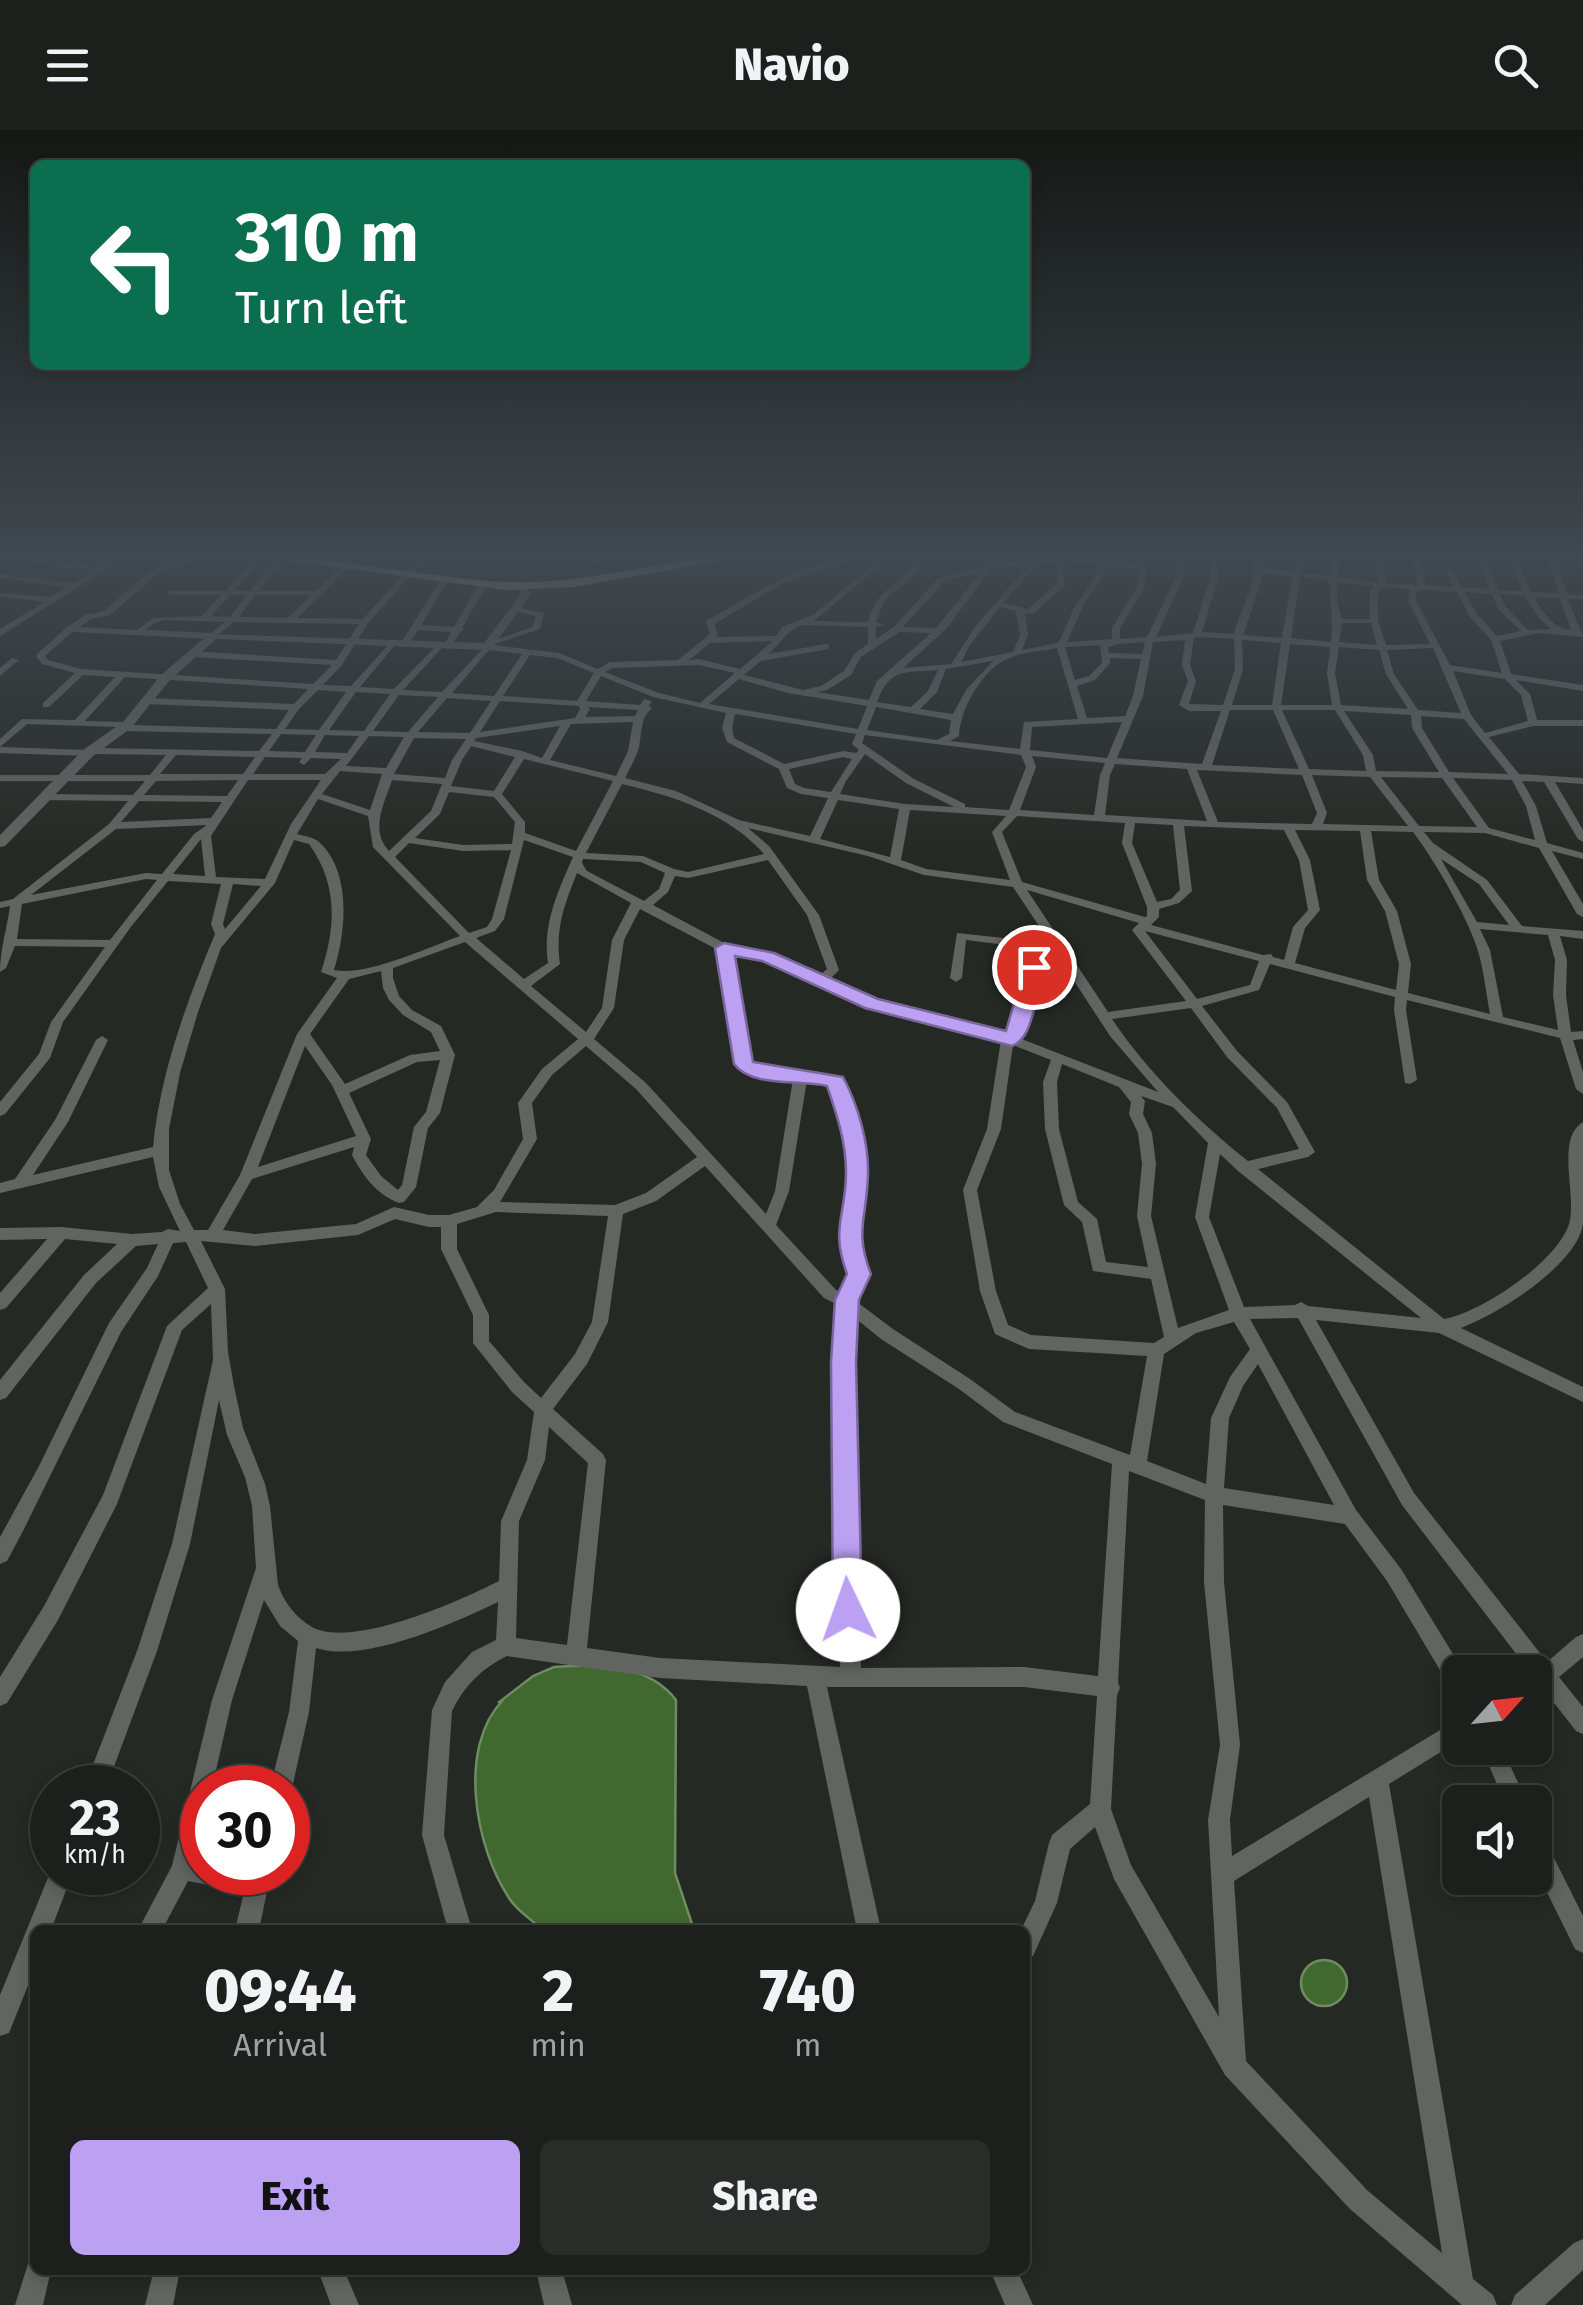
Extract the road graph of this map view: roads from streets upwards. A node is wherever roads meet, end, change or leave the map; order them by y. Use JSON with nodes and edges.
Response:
{"nodes":[{"id":1,"x":41,"y":658,"type":"edge"},
{"id":2,"x":188,"y":658,"type":"edge"},
{"id":3,"x":249,"y":658,"type":"edge"},
{"id":4,"x":343,"y":658,"type":"edge"},
{"id":5,"x":385,"y":658,"type":"edge"},
{"id":6,"x":432,"y":658,"type":"edge"},
{"id":7,"x":479,"y":658,"type":"edge"},
{"id":8,"x":523,"y":658,"type":"edge"},
{"id":9,"x":564,"y":658,"type":"edge"},
{"id":10,"x":686,"y":658,"type":"edge"},
{"id":11,"x":763,"y":658,"type":"edge"},
{"id":12,"x":857,"y":658,"type":"edge"},
{"id":13,"x":907,"y":658,"type":"edge"},
{"id":14,"x":958,"y":658,"type":"edge"},
{"id":15,"x":997,"y":658,"type":"edge"},
{"id":16,"x":1003,"y":658,"type":"edge"},
{"id":17,"x":1064,"y":658,"type":"edge"},
{"id":18,"x":1105,"y":658,"type":"edge"},
{"id":19,"x":1140,"y":658,"type":"edge"},
{"id":20,"x":1146,"y":658,"type":"joint"},
{"id":21,"x":1188,"y":658,"type":"edge"},
{"id":22,"x":1241,"y":658,"type":"edge"},
{"id":23,"x":1283,"y":658,"type":"edge"},
{"id":24,"x":1333,"y":658,"type":"edge"},
{"id":25,"x":1386,"y":658,"type":"edge"},
{"id":26,"x":1440,"y":658,"type":"edge"},
{"id":27,"x":1501,"y":658,"type":"edge"},
{"id":28,"x":755,"y":659,"type":"joint"},
{"id":29,"x":16,"y":660,"type":"dead end"},
{"id":30,"x":682,"y":660,"type":"junction"},
{"id":31,"x":339,"y":663,"type":"junction"},
{"id":32,"x":955,"y":666,"type":"junction"},
{"id":33,"x":1447,"y":667,"type":"junction"},
{"id":34,"x":942,"y":670,"type":"junction"},
{"id":35,"x":80,"y":672,"type":"junction"},
{"id":36,"x":0,"y":673,"type":"edge"},
{"id":37,"x":848,"y":673,"type":"junction"},
{"id":38,"x":598,"y":674,"type":"junction"},
{"id":39,"x":738,"y":674,"type":"junction"},
{"id":40,"x":889,"y":674,"type":"junction"},
{"id":41,"x":122,"y":675,"type":"junction"},
{"id":42,"x":1507,"y":676,"type":"junction"},
{"id":43,"x":166,"y":678,"type":"junction"},
{"id":44,"x":1073,"y":684,"type":"junction"},
{"id":45,"x":317,"y":685,"type":"junction"},
{"id":46,"x":355,"y":687,"type":"junction"},
{"id":47,"x":1577,"y":688,"type":"edge"},
{"id":48,"x":398,"y":690,"type":"junction"},
{"id":49,"x":788,"y":690,"type":"junction"},
{"id":50,"x":807,"y":691,"type":"junction"},
{"id":51,"x":448,"y":692,"type":"junction"},
{"id":52,"x":656,"y":695,"type":"junction"},
{"id":53,"x":496,"y":696,"type":"junction"},
{"id":54,"x":147,"y":701,"type":"junction"},
{"id":55,"x":581,"y":703,"type":"junction"},
{"id":56,"x":1583,"y":703,"type":"edge"},
{"id":57,"x":873,"y":704,"type":"junction"},
{"id":58,"x":46,"y":705,"type":"dead end"},
{"id":59,"x":702,"y":706,"type":"junction"},
{"id":60,"x":296,"y":707,"type":"junction"},
{"id":61,"x":1276,"y":707,"type":"junction"},
{"id":62,"x":1338,"y":707,"type":"junction"},
{"id":63,"x":647,"y":708,"type":"junction"},
{"id":64,"x":915,"y":709,"type":"junction"},
{"id":65,"x":1222,"y":709,"type":"junction"},
{"id":66,"x":731,"y":711,"type":"junction"},
{"id":67,"x":1416,"y":714,"type":"junction"},
{"id":68,"x":1467,"y":716,"type":"junction"},
{"id":69,"x":766,"y":717,"type":"junction"},
{"id":70,"x":953,"y":717,"type":"junction"},
{"id":71,"x":638,"y":719,"type":"junction"},
{"id":72,"x":1125,"y":719,"type":"junction"},
{"id":73,"x":572,"y":721,"type":"junction"},
{"id":74,"x":78,"y":722,"type":"junction"},
{"id":75,"x":1084,"y":722,"type":"junction"},
{"id":76,"x":1533,"y":723,"type":"junction"},
{"id":77,"x":1583,"y":724,"type":"edge"},
{"id":78,"x":124,"y":726,"type":"junction"},
{"id":79,"x":283,"y":730,"type":"junction"},
{"id":80,"x":325,"y":731,"type":"junction"},
{"id":81,"x":862,"y":731,"type":"junction"},
{"id":82,"x":370,"y":733,"type":"junction"},
{"id":83,"x":411,"y":734,"type":"junction"},
{"id":84,"x":1483,"y":736,"type":"junction"},
{"id":85,"x":471,"y":740,"type":"junction"},
{"id":86,"x":941,"y":741,"type":"junction"},
{"id":87,"x":0,"y":747,"type":"edge"},
{"id":88,"x":93,"y":752,"type":"junction"},
{"id":89,"x":1025,"y":752,"type":"junction"},
{"id":90,"x":263,"y":753,"type":"junction"},
{"id":91,"x":172,"y":754,"type":"junction"},
{"id":92,"x":522,"y":754,"type":"junction"},
{"id":93,"x":861,"y":754,"type":"junction"},
{"id":94,"x":308,"y":756,"type":"junction"},
{"id":95,"x":350,"y":756,"type":"junction"},
{"id":96,"x":546,"y":759,"type":"junction"},
{"id":97,"x":1110,"y":760,"type":"junction"},
{"id":98,"x":1190,"y":765,"type":"junction"},
{"id":99,"x":1207,"y":766,"type":"junction"},
{"id":100,"x":783,"y":768,"type":"junction"},
{"id":101,"x":1371,"y":771,"type":"junction"},
{"id":102,"x":331,"y":772,"type":"junction"},
{"id":103,"x":1307,"y":772,"type":"junction"},
{"id":104,"x":386,"y":774,"type":"junction"},
{"id":105,"x":1449,"y":774,"type":"junction"},
{"id":106,"x":1583,"y":774,"type":"edge"},
{"id":107,"x":1515,"y":776,"type":"junction"},
{"id":108,"x":63,"y":777,"type":"junction"},
{"id":109,"x":245,"y":777,"type":"junction"},
{"id":110,"x":0,"y":778,"type":"edge"},
{"id":111,"x":152,"y":778,"type":"junction"},
{"id":112,"x":295,"y":778,"type":"junction"},
{"id":113,"x":618,"y":778,"type":"junction"},
{"id":114,"x":1547,"y":778,"type":"junction"},
{"id":115,"x":1568,"y":780,"type":"junction"},
{"id":116,"x":1583,"y":781,"type":"edge"},
{"id":117,"x":448,"y":785,"type":"junction"},
{"id":118,"x":497,"y":794,"type":"junction"},
{"id":119,"x":314,"y":795,"type":"junction"},
{"id":120,"x":834,"y":796,"type":"junction"},
{"id":121,"x":43,"y":797,"type":"junction"},
{"id":122,"x":230,"y":799,"type":"junction"},
{"id":123,"x":132,"y":800,"type":"junction"},
{"id":124,"x":906,"y":806,"type":"junction"},
{"id":125,"x":974,"y":812,"type":"junction"},
{"id":126,"x":373,"y":814,"type":"junction"},
{"id":127,"x":1012,"y":814,"type":"junction"},
{"id":128,"x":1099,"y":818,"type":"junction"},
{"id":129,"x":1130,"y":820,"type":"junction"},
{"id":130,"x":736,"y":822,"type":"junction"},
{"id":131,"x":213,"y":824,"type":"junction"},
{"id":132,"x":1178,"y":824,"type":"junction"},
{"id":133,"x":1214,"y":824,"type":"junction"},
{"id":134,"x":113,"y":826,"type":"junction"},
{"id":135,"x":1288,"y":828,"type":"junction"},
{"id":136,"x":1316,"y":828,"type":"junction"},
{"id":137,"x":1414,"y":828,"type":"junction"},
{"id":138,"x":1365,"y":829,"type":"junction"},
{"id":139,"x":1485,"y":830,"type":"junction"},
{"id":140,"x":294,"y":837,"type":"junction"},
{"id":141,"x":1583,"y":839,"type":"edge"},
{"id":142,"x":2,"y":840,"type":"edge"},
{"id":143,"x":408,"y":840,"type":"junction"},
{"id":144,"x":814,"y":840,"type":"junction"},
{"id":145,"x":518,"y":841,"type":"junction"},
{"id":146,"x":1541,"y":842,"type":"junction"},
{"id":147,"x":1427,"y":843,"type":"junction"},
{"id":148,"x":770,"y":856,"type":"junction"},
{"id":149,"x":1583,"y":856,"type":"edge"},
{"id":150,"x":389,"y":857,"type":"junction"},
{"id":151,"x":580,"y":860,"type":"junction"},
{"id":152,"x":895,"y":862,"type":"junction"},
{"id":153,"x":671,"y":872,"type":"junction"},
{"id":154,"x":169,"y":877,"type":"junction"},
{"id":155,"x":210,"y":879,"type":"junction"},
{"id":156,"x":228,"y":880,"type":"junction"},
{"id":157,"x":269,"y":883,"type":"junction"},
{"id":158,"x":1018,"y":884,"type":"junction"},
{"id":159,"x":17,"y":902,"type":"junction"},
{"id":160,"x":0,"y":905,"type":"edge"},
{"id":161,"x":640,"y":906,"type":"junction"},
{"id":162,"x":1153,"y":907,"type":"junction"},
{"id":163,"x":1583,"y":914,"type":"edge"},
{"id":164,"x":1143,"y":924,"type":"junction"},
{"id":165,"x":1471,"y":926,"type":"junction"},
{"id":166,"x":1046,"y":930,"type":"junction"},
{"id":167,"x":1520,"y":931,"type":"junction"},
{"id":168,"x":1553,"y":934,"type":"junction"},
{"id":169,"x":1583,"y":935,"type":"edge"},
{"id":170,"x":469,"y":939,"type":"junction"},
{"id":171,"x":10,"y":942,"type":"junction"},
{"id":172,"x":113,"y":944,"type":"junction"},
{"id":173,"x":1035,"y":944,"type":"junction"},
{"id":174,"x":215,"y":948,"type":"junction"},
{"id":175,"x":724,"y":948,"type":"junction"},
{"id":176,"x":1267,"y":958,"type":"junction"},
{"id":177,"x":1289,"y":963,"type":"junction"},
{"id":178,"x":387,"y":966,"type":"junction"},
{"id":179,"x":0,"y":968,"type":"edge"},
{"id":180,"x":345,"y":976,"type":"junction"},
{"id":181,"x":956,"y":978,"type":"dead end"},
{"id":182,"x":820,"y":981,"type":"junction"},
{"id":183,"x":524,"y":985,"type":"junction"},
{"id":184,"x":1404,"y":994,"type":"junction"},
{"id":185,"x":1194,"y":1004,"type":"junction"},
{"id":186,"x":1108,"y":1016,"type":"junction"},
{"id":187,"x":1496,"y":1020,"type":"junction"},
{"id":188,"x":303,"y":1034,"type":"junction"},
{"id":189,"x":1583,"y":1035,"type":"edge"},
{"id":190,"x":1568,"y":1036,"type":"junction"},
{"id":191,"x":588,"y":1038,"type":"junction"},
{"id":192,"x":1010,"y":1039,"type":"junction"},
{"id":193,"x":102,"y":1040,"type":"dead end"},
{"id":194,"x":448,"y":1055,"type":"junction"},
{"id":195,"x":1058,"y":1057,"type":"junction"},
{"id":196,"x":801,"y":1073,"type":"junction"},
{"id":197,"x":1410,"y":1080,"type":"dead end"},
{"id":198,"x":1124,"y":1084,"type":"junction"},
{"id":199,"x":1583,"y":1089,"type":"edge"},
{"id":200,"x":341,"y":1091,"type":"junction"},
{"id":201,"x":5,"y":1094,"type":"edge"},
{"id":202,"x":1176,"y":1104,"type":"junction"},
{"id":203,"x":0,"y":1111,"type":"edge"},
{"id":204,"x":1583,"y":1127,"type":"edge"},
{"id":205,"x":364,"y":1139,"type":"junction"},
{"id":206,"x":1216,"y":1142,"type":"junction"},
{"id":207,"x":160,"y":1150,"type":"junction"},
{"id":208,"x":707,"y":1157,"type":"junction"},
{"id":209,"x":1243,"y":1168,"type":"junction"},
{"id":210,"x":247,"y":1175,"type":"junction"},
{"id":211,"x":21,"y":1181,"type":"junction"},
{"id":212,"x":0,"y":1188,"type":"edge"},
{"id":213,"x":394,"y":1204,"type":"junction"},
{"id":214,"x":484,"y":1207,"type":"junction"},
{"id":215,"x":616,"y":1211,"type":"junction"},
{"id":216,"x":449,"y":1221,"type":"junction"},
{"id":217,"x":769,"y":1225,"type":"junction"},
{"id":218,"x":61,"y":1233,"type":"junction"},
{"id":219,"x":0,"y":1234,"type":"edge"},
{"id":220,"x":213,"y":1234,"type":"junction"},
{"id":221,"x":168,"y":1235,"type":"junction"},
{"id":222,"x":191,"y":1238,"type":"junction"},
{"id":223,"x":132,"y":1240,"type":"junction"},
{"id":224,"x":1156,"y":1274,"type":"junction"},
{"id":225,"x":216,"y":1289,"type":"junction"},
{"id":226,"x":847,"y":1300,"type":"junction"},
{"id":227,"x":0,"y":1304,"type":"edge"},
{"id":228,"x":1301,"y":1308,"type":"junction"},
{"id":229,"x":1239,"y":1316,"type":"junction"},
{"id":230,"x":1444,"y":1327,"type":"junction"},
{"id":231,"x":1172,"y":1338,"type":"junction"},
{"id":232,"x":1156,"y":1350,"type":"junction"},
{"id":233,"x":1257,"y":1352,"type":"junction"},
{"id":234,"x":220,"y":1355,"type":"junction"},
{"id":235,"x":0,"y":1393,"type":"edge"},
{"id":236,"x":1583,"y":1395,"type":"edge"},
{"id":237,"x":543,"y":1409,"type":"junction"},
{"id":238,"x":1129,"y":1463,"type":"junction"},
{"id":239,"x":1214,"y":1495,"type":"junction"},
{"id":240,"x":1350,"y":1516,"type":"junction"},
{"id":241,"x":0,"y":1556,"type":"edge"},
{"id":242,"x":263,"y":1573,"type":"junction"},
{"id":243,"x":507,"y":1586,"type":"junction"},
{"id":244,"x":308,"y":1636,"type":"junction"},
{"id":245,"x":1583,"y":1644,"type":"edge"},
{"id":246,"x":506,"y":1646,"type":"junction"},
{"id":247,"x":1442,"y":1655,"type":"edge"},
{"id":248,"x":1523,"y":1655,"type":"edge"},
{"id":249,"x":576,"y":1657,"type":"junction"},
{"id":250,"x":1552,"y":1672,"type":"edge"},
{"id":251,"x":815,"y":1676,"type":"junction"},
{"id":252,"x":852,"y":1678,"type":"junction"},
{"id":253,"x":1110,"y":1688,"type":"junction"},
{"id":254,"x":1552,"y":1691,"type":"edge"},
{"id":255,"x":0,"y":1696,"type":"edge"},
{"id":256,"x":1583,"y":1724,"type":"edge"},
{"id":257,"x":1442,"y":1739,"type":"edge"},
{"id":258,"x":104,"y":1765,"type":"edge"},
{"id":259,"x":207,"y":1765,"type":"edge"},
{"id":260,"x":286,"y":1765,"type":"edge"},
{"id":261,"x":1377,"y":1779,"type":"junction"},
{"id":262,"x":1100,"y":1810,"type":"junction"},
{"id":263,"x":180,"y":1873,"type":"edge"},
{"id":264,"x":1222,"y":1875,"type":"junction"},
{"id":265,"x":1552,"y":1878,"type":"edge"},
{"id":266,"x":53,"y":1895,"type":"edge"},
{"id":267,"x":255,"y":1895,"type":"edge"},
{"id":268,"x":41,"y":1925,"type":"edge"},
{"id":269,"x":153,"y":1925,"type":"edge"},
{"id":270,"x":249,"y":1925,"type":"edge"},
{"id":271,"x":459,"y":1925,"type":"edge"},
{"id":272,"x":868,"y":1925,"type":"edge"},
{"id":273,"x":1030,"y":1937,"type":"edge"},
{"id":274,"x":1583,"y":1941,"type":"edge"},
{"id":275,"x":30,"y":1952,"type":"edge"},
{"id":276,"x":0,"y":2024,"type":"edge"},
{"id":277,"x":1234,"y":2066,"type":"junction"},
{"id":278,"x":1583,"y":2252,"type":"edge"},
{"id":279,"x":37,"y":2275,"type":"edge"},
{"id":280,"x":166,"y":2275,"type":"edge"},
{"id":281,"x":332,"y":2275,"type":"edge"},
{"id":282,"x":549,"y":2275,"type":"edge"},
{"id":283,"x":1005,"y":2275,"type":"edge"},
{"id":284,"x":1460,"y":2286,"type":"junction"},
{"id":285,"x":29,"y":2305,"type":"edge"},
{"id":286,"x":159,"y":2305,"type":"edge"},
{"id":287,"x":345,"y":2305,"type":"edge"},
{"id":288,"x":558,"y":2305,"type":"edge"},
{"id":289,"x":1019,"y":2305,"type":"edge"},
{"id":290,"x":1483,"y":2305,"type":"edge"},
{"id":291,"x":1525,"y":2305,"type":"edge"}],
"edges":[{"from":1,"to":35,"type":"street"},
{"from":2,"to":43,"type":"street"},
{"from":3,"to":31,"type":"street"},
{"from":4,"to":31,"type":"street"},
{"from":5,"to":46,"type":"street"},
{"from":6,"to":48,"type":"street"},
{"from":7,"to":51,"type":"street"},
{"from":8,"to":53,"type":"street"},
{"from":9,"to":38,"type":"street"},
{"from":10,"to":30,"type":"street"},
{"from":11,"to":28,"type":"street"},
{"from":12,"to":37,"type":"street"},
{"from":13,"to":40,"type":"street"},
{"from":14,"to":32,"type":"street"},
{"from":15,"to":32,"type":"street"},
{"from":16,"to":70,"type":"street"},
{"from":17,"to":44,"type":"street"},
{"from":18,"to":44,"type":"street"},
{"from":19,"to":20,"type":"street"},
{"from":20,"to":72,"type":"street"},
{"from":21,"to":65,"type":"street"},
{"from":22,"to":65,"type":"street"},
{"from":23,"to":61,"type":"street"},
{"from":24,"to":62,"type":"street"},
{"from":25,"to":67,"type":"street"},
{"from":26,"to":33,"type":"street"},
{"from":27,"to":42,"type":"street"},
{"from":28,"to":39,"type":"street"},
{"from":29,"to":36,"type":"street"},
{"from":30,"to":38,"type":"street"},
{"from":30,"to":39,"type":"street"},
{"from":31,"to":45,"type":"street"},
{"from":32,"to":34,"type":"street"},
{"from":33,"to":42,"type":"street"},
{"from":33,"to":68,"type":"street"},
{"from":34,"to":40,"type":"street"},
{"from":34,"to":64,"type":"street"},
{"from":35,"to":41,"type":"street"},
{"from":35,"to":58,"type":"street"},
{"from":37,"to":40,"type":"street"},
{"from":37,"to":50,"type":"street"},
{"from":38,"to":52,"type":"street"},
{"from":38,"to":55,"type":"street"},
{"from":39,"to":49,"type":"street"},
{"from":39,"to":59,"type":"street"},
{"from":40,"to":57,"type":"street"},
{"from":41,"to":43,"type":"street"},
{"from":41,"to":74,"type":"street"},
{"from":42,"to":47,"type":"street"},
{"from":42,"to":76,"type":"street"},
{"from":43,"to":45,"type":"street"},
{"from":43,"to":54,"type":"street"},
{"from":44,"to":75,"type":"street"},
{"from":45,"to":46,"type":"street"},
{"from":45,"to":60,"type":"street"},
{"from":46,"to":48,"type":"street"},
{"from":46,"to":80,"type":"street"},
{"from":47,"to":56,"type":"street"},
{"from":48,"to":51,"type":"street"},
{"from":48,"to":82,"type":"street"},
{"from":49,"to":50,"type":"street"},
{"from":49,"to":69,"type":"street"},
{"from":50,"to":57,"type":"street"},
{"from":51,"to":53,"type":"street"},
{"from":51,"to":83,"type":"street"},
{"from":52,"to":59,"type":"street"},
{"from":52,"to":63,"type":"street"},
{"from":53,"to":55,"type":"street"},
{"from":53,"to":85,"type":"street"},
{"from":54,"to":60,"type":"street"},
{"from":54,"to":78,"type":"street"},
{"from":55,"to":63,"type":"street"},
{"from":55,"to":73,"type":"street"},
{"from":57,"to":64,"type":"street"},
{"from":57,"to":81,"type":"street"},
{"from":59,"to":66,"type":"street"},
{"from":60,"to":79,"type":"street"},
{"from":61,"to":62,"type":"street"},
{"from":61,"to":65,"type":"street"},
{"from":61,"to":103,"type":"street"},
{"from":62,"to":67,"type":"street"},
{"from":62,"to":101,"type":"street"},
{"from":63,"to":71,"type":"street"},
{"from":64,"to":70,"type":"street"},
{"from":65,"to":99,"type":"street"},
{"from":66,"to":69,"type":"street"},
{"from":66,"to":100,"type":"street"},
{"from":67,"to":68,"type":"street"},
{"from":67,"to":105,"type":"street"},
{"from":68,"to":84,"type":"street"},
{"from":69,"to":81,"type":"street"},
{"from":70,"to":86,"type":"street"},
{"from":71,"to":73,"type":"street"},
{"from":71,"to":113,"type":"street"},
{"from":72,"to":75,"type":"street"},
{"from":72,"to":97,"type":"street"},
{"from":73,"to":85,"type":"street"},
{"from":73,"to":96,"type":"street"},
{"from":74,"to":78,"type":"street"},
{"from":74,"to":87,"type":"street"},
{"from":75,"to":89,"type":"street"},
{"from":76,"to":77,"type":"street"},
{"from":76,"to":84,"type":"street"},
{"from":78,"to":79,"type":"street"},
{"from":78,"to":88,"type":"street"},
{"from":79,"to":80,"type":"street"},
{"from":79,"to":90,"type":"street"},
{"from":80,"to":82,"type":"street"},
{"from":80,"to":94,"type":"street"},
{"from":81,"to":86,"type":"street"},
{"from":81,"to":93,"type":"street"},
{"from":82,"to":83,"type":"street"},
{"from":82,"to":95,"type":"street"},
{"from":83,"to":85,"type":"street"},
{"from":83,"to":104,"type":"street"},
{"from":84,"to":107,"type":"street"},
{"from":85,"to":92,"type":"street"},
{"from":85,"to":117,"type":"street"},
{"from":86,"to":89,"type":"street"},
{"from":87,"to":88,"type":"street"},
{"from":88,"to":91,"type":"street"},
{"from":88,"to":108,"type":"street"},
{"from":89,"to":97,"type":"street"},
{"from":89,"to":127,"type":"street"},
{"from":90,"to":91,"type":"street"},
{"from":90,"to":94,"type":"street"},
{"from":90,"to":109,"type":"street"},
{"from":91,"to":111,"type":"street"},
{"from":92,"to":96,"type":"street"},
{"from":92,"to":118,"type":"street"},
{"from":93,"to":100,"type":"street"},
{"from":93,"to":120,"type":"street"},
{"from":93,"to":125,"type":"street"},
{"from":94,"to":95,"type":"street"},
{"from":94,"to":112,"type":"street"},
{"from":95,"to":102,"type":"street"},
{"from":96,"to":113,"type":"street"},
{"from":97,"to":98,"type":"street"},
{"from":97,"to":128,"type":"street"},
{"from":98,"to":99,"type":"street"},
{"from":98,"to":133,"type":"street"},
{"from":99,"to":103,"type":"street"},
{"from":100,"to":120,"type":"street"},
{"from":101,"to":103,"type":"street"},
{"from":101,"to":105,"type":"street"},
{"from":101,"to":137,"type":"street"},
{"from":102,"to":104,"type":"street"},
{"from":102,"to":112,"type":"street"},
{"from":102,"to":119,"type":"street"},
{"from":103,"to":136,"type":"street"},
{"from":104,"to":117,"type":"street"},
{"from":104,"to":126,"type":"street"},
{"from":105,"to":107,"type":"street"},
{"from":105,"to":139,"type":"street"},
{"from":106,"to":115,"type":"street"},
{"from":107,"to":114,"type":"street"},
{"from":107,"to":146,"type":"street"},
{"from":108,"to":110,"type":"street"},
{"from":108,"to":111,"type":"street"},
{"from":108,"to":121,"type":"street"},
{"from":109,"to":111,"type":"street"},
{"from":109,"to":112,"type":"street"},
{"from":109,"to":122,"type":"street"},
{"from":111,"to":123,"type":"street"},
{"from":113,"to":130,"type":"street"},
{"from":113,"to":151,"type":"street"},
{"from":114,"to":115,"type":"street"},
{"from":114,"to":141,"type":"street"},
{"from":115,"to":116,"type":"street"},
{"from":117,"to":118,"type":"street"},
{"from":117,"to":143,"type":"street"},
{"from":118,"to":145,"type":"street"},
{"from":119,"to":126,"type":"street"},
{"from":119,"to":140,"type":"street"},
{"from":120,"to":124,"type":"street"},
{"from":120,"to":144,"type":"street"},
{"from":121,"to":123,"type":"street"},
{"from":121,"to":142,"type":"street"},
{"from":122,"to":123,"type":"street"},
{"from":122,"to":131,"type":"street"},
{"from":123,"to":134,"type":"street"},
{"from":124,"to":125,"type":"street"},
{"from":124,"to":152,"type":"street"},
{"from":125,"to":127,"type":"street"},
{"from":126,"to":150,"type":"street"},
{"from":127,"to":128,"type":"street"},
{"from":127,"to":158,"type":"street"},
{"from":128,"to":129,"type":"street"},
{"from":129,"to":132,"type":"street"},
{"from":129,"to":162,"type":"street"},
{"from":130,"to":144,"type":"street"},
{"from":130,"to":148,"type":"street"},
{"from":131,"to":134,"type":"street"},
{"from":131,"to":154,"type":"street"},
{"from":131,"to":155,"type":"street"},
{"from":132,"to":133,"type":"street"},
{"from":132,"to":162,"type":"street"},
{"from":133,"to":135,"type":"street"},
{"from":134,"to":159,"type":"street"},
{"from":135,"to":136,"type":"street"},
{"from":135,"to":177,"type":"street"},
{"from":136,"to":138,"type":"street"},
{"from":137,"to":138,"type":"street"},
{"from":137,"to":139,"type":"street"},
{"from":137,"to":147,"type":"street"},
{"from":138,"to":184,"type":"street"},
{"from":139,"to":146,"type":"street"},
{"from":140,"to":157,"type":"street"},
{"from":140,"to":180,"type":"street"},
{"from":143,"to":145,"type":"street"},
{"from":143,"to":150,"type":"street"},
{"from":144,"to":152,"type":"street"},
{"from":145,"to":151,"type":"street"},
{"from":145,"to":170,"type":"street"},
{"from":146,"to":149,"type":"street"},
{"from":146,"to":163,"type":"street"},
{"from":147,"to":165,"type":"street"},
{"from":147,"to":167,"type":"street"},
{"from":148,"to":153,"type":"street"},
{"from":148,"to":182,"type":"street"},
{"from":150,"to":170,"type":"street"},
{"from":151,"to":153,"type":"street"},
{"from":151,"to":161,"type":"street"},
{"from":151,"to":183,"type":"street"},
{"from":152,"to":158,"type":"street"},
{"from":153,"to":161,"type":"street"},
{"from":154,"to":155,"type":"street"},
{"from":154,"to":159,"type":"street"},
{"from":154,"to":172,"type":"street"},
{"from":155,"to":156,"type":"street"},
{"from":156,"to":157,"type":"street"},
{"from":156,"to":174,"type":"street"},
{"from":157,"to":174,"type":"street"},
{"from":158,"to":164,"type":"street"},
{"from":158,"to":166,"type":"street"},
{"from":159,"to":160,"type":"street"},
{"from":159,"to":171,"type":"street"},
{"from":161,"to":175,"type":"street"},
{"from":161,"to":191,"type":"street"},
{"from":162,"to":164,"type":"street"},
{"from":164,"to":176,"type":"street"},
{"from":164,"to":185,"type":"street"},
{"from":165,"to":167,"type":"street"},
{"from":165,"to":187,"type":"street"},
{"from":166,"to":173,"type":"street"},
{"from":166,"to":186,"type":"street"},
{"from":167,"to":168,"type":"street"},
{"from":168,"to":169,"type":"street"},
{"from":168,"to":190,"type":"street"},
{"from":170,"to":178,"type":"street"},
{"from":170,"to":183,"type":"street"},
{"from":171,"to":172,"type":"street"},
{"from":171,"to":179,"type":"street"},
{"from":172,"to":201,"type":"street"},
{"from":173,"to":181,"type":"street"},
{"from":173,"to":192,"type":"street"},
{"from":174,"to":207,"type":"street"},
{"from":175,"to":182,"type":"street"},
{"from":175,"to":196,"type":"street"},
{"from":176,"to":177,"type":"street"},
{"from":176,"to":185,"type":"street"},
{"from":177,"to":184,"type":"street"},
{"from":178,"to":180,"type":"street"},
{"from":178,"to":194,"type":"street"},
{"from":180,"to":188,"type":"street"},
{"from":182,"to":192,"type":"street"},
{"from":183,"to":191,"type":"street"},
{"from":184,"to":187,"type":"street"},
{"from":184,"to":197,"type":"street"},
{"from":185,"to":186,"type":"street"},
{"from":185,"to":209,"type":"street"},
{"from":186,"to":202,"type":"street"},
{"from":187,"to":190,"type":"street"},
{"from":188,"to":200,"type":"street"},
{"from":188,"to":210,"type":"street"},
{"from":189,"to":190,"type":"street"},
{"from":190,"to":199,"type":"street"},
{"from":191,"to":208,"type":"street"},
{"from":191,"to":214,"type":"street"},
{"from":192,"to":195,"type":"street"},
{"from":192,"to":232,"type":"street"},
{"from":193,"to":211,"type":"street"},
{"from":194,"to":200,"type":"street"},
{"from":194,"to":213,"type":"street"},
{"from":195,"to":198,"type":"street"},
{"from":195,"to":224,"type":"street"},
{"from":196,"to":217,"type":"street"},
{"from":196,"to":226,"type":"street"},
{"from":198,"to":202,"type":"street"},
{"from":198,"to":224,"type":"street"},
{"from":200,"to":205,"type":"street"},
{"from":201,"to":203,"type":"street"},
{"from":202,"to":206,"type":"street"},
{"from":204,"to":230,"type":"street"},
{"from":205,"to":210,"type":"street"},
{"from":205,"to":213,"type":"street"},
{"from":206,"to":209,"type":"street"},
{"from":206,"to":229,"type":"street"},
{"from":207,"to":211,"type":"street"},
{"from":207,"to":222,"type":"street"},
{"from":208,"to":215,"type":"street"},
{"from":208,"to":217,"type":"street"},
{"from":209,"to":230,"type":"street"},
{"from":210,"to":220,"type":"street"},
{"from":211,"to":212,"type":"street"},
{"from":213,"to":216,"type":"street"},
{"from":213,"to":220,"type":"street"},
{"from":214,"to":215,"type":"street"},
{"from":214,"to":216,"type":"street"},
{"from":215,"to":237,"type":"street"},
{"from":216,"to":237,"type":"street"},
{"from":217,"to":226,"type":"street"},
{"from":218,"to":219,"type":"street"},
{"from":218,"to":223,"type":"street"},
{"from":218,"to":227,"type":"street"},
{"from":220,"to":222,"type":"street"},
{"from":221,"to":222,"type":"street"},
{"from":221,"to":223,"type":"street"},
{"from":221,"to":241,"type":"street"},
{"from":222,"to":225,"type":"street"},
{"from":223,"to":235,"type":"street"},
{"from":224,"to":231,"type":"street"},
{"from":225,"to":234,"type":"street"},
{"from":225,"to":255,"type":"street"},
{"from":226,"to":238,"type":"street"},
{"from":226,"to":252,"type":"street"},
{"from":228,"to":229,"type":"street"},
{"from":228,"to":230,"type":"street"},
{"from":228,"to":248,"type":"street"},
{"from":229,"to":231,"type":"street"},
{"from":229,"to":233,"type":"street"},
{"from":230,"to":236,"type":"street"},
{"from":231,"to":232,"type":"street"},
{"from":232,"to":238,"type":"street"},
{"from":233,"to":239,"type":"street"},
{"from":233,"to":240,"type":"street"},
{"from":234,"to":242,"type":"street"},
{"from":234,"to":258,"type":"street"},
{"from":237,"to":243,"type":"street"},
{"from":237,"to":249,"type":"street"},
{"from":238,"to":239,"type":"street"},
{"from":238,"to":253,"type":"street"},
{"from":239,"to":240,"type":"street"},
{"from":239,"to":264,"type":"street"},
{"from":240,"to":247,"type":"street"},
{"from":242,"to":244,"type":"street"},
{"from":242,"to":259,"type":"street"},
{"from":243,"to":244,"type":"street"},
{"from":243,"to":246,"type":"street"},
{"from":244,"to":260,"type":"street"},
{"from":245,"to":250,"type":"street"},
{"from":246,"to":249,"type":"street"},
{"from":246,"to":271,"type":"street"},
{"from":249,"to":251,"type":"street"},
{"from":251,"to":252,"type":"street"},
{"from":251,"to":272,"type":"street"},
{"from":252,"to":253,"type":"street"},
{"from":253,"to":262,"type":"street"},
{"from":254,"to":256,"type":"street"},
{"from":257,"to":261,"type":"street"},
{"from":261,"to":264,"type":"street"},
{"from":261,"to":284,"type":"street"},
{"from":262,"to":273,"type":"street"},
{"from":262,"to":277,"type":"street"},
{"from":263,"to":269,"type":"street"},
{"from":264,"to":277,"type":"street"},
{"from":265,"to":274,"type":"street"},
{"from":266,"to":268,"type":"street"},
{"from":267,"to":270,"type":"street"},
{"from":275,"to":276,"type":"street"},
{"from":277,"to":284,"type":"street"},
{"from":278,"to":291,"type":"street"},
{"from":279,"to":285,"type":"street"},
{"from":280,"to":286,"type":"street"},
{"from":281,"to":287,"type":"street"},
{"from":282,"to":288,"type":"street"},
{"from":283,"to":289,"type":"street"},
{"from":284,"to":290,"type":"street"}]}
